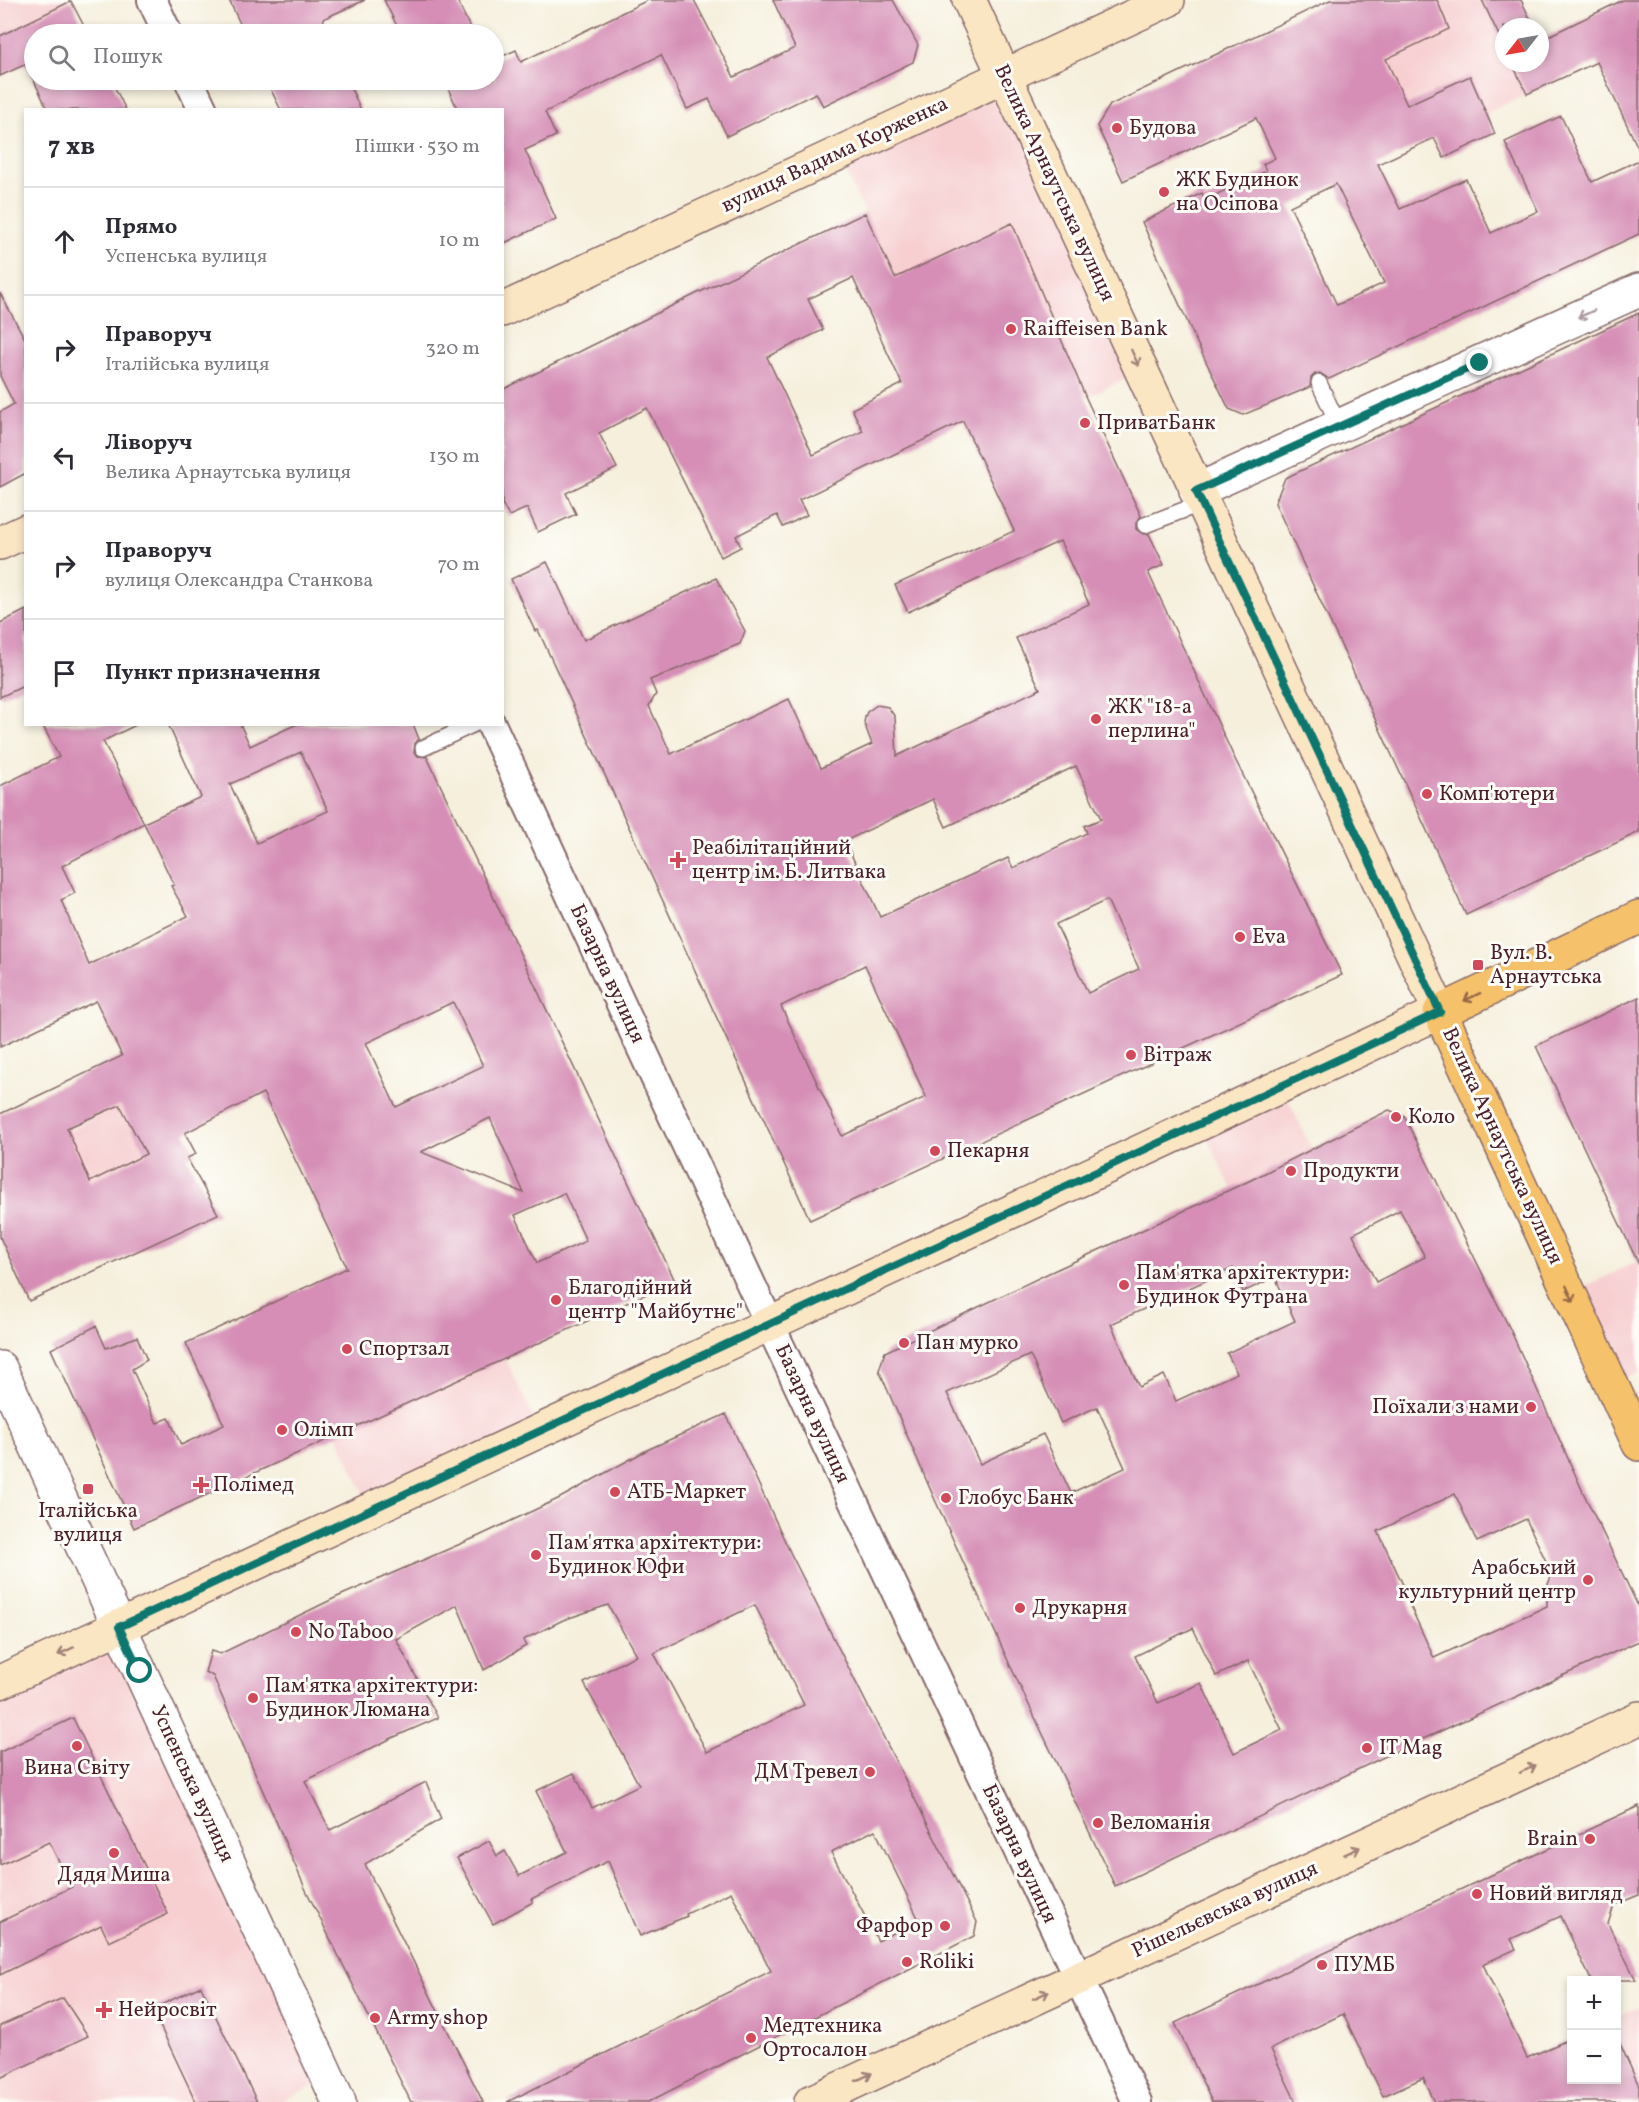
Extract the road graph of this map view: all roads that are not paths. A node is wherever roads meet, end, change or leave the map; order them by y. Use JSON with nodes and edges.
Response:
{"nodes":[{"id":1,"x":152,"y":0,"type":"edge"},
{"id":2,"x":969,"y":0,"type":"edge"},
{"id":3,"x":1168,"y":0,"type":"edge"},
{"id":4,"x":163,"y":24,"type":"edge"},
{"id":5,"x":1005,"y":76,"type":"junction"},
{"id":6,"x":194,"y":90,"type":"edge"},
{"id":7,"x":202,"y":108,"type":"edge"},
{"id":8,"x":1639,"y":290,"type":"edge"},
{"id":9,"x":504,"y":309,"type":"edge"},
{"id":10,"x":1319,"y":383,"type":"dead end"},
{"id":11,"x":1339,"y":426,"type":"junction"},
{"id":12,"x":1199,"y":497,"type":"junction"},
{"id":13,"x":1145,"y":525,"type":"dead end"},
{"id":14,"x":24,"y":532,"type":"edge"},
{"id":15,"x":0,"y":543,"type":"edge"},
{"id":16,"x":470,"y":726,"type":"edge"},
{"id":17,"x":492,"y":726,"type":"edge"},
{"id":18,"x":423,"y":748,"type":"dead end"},
{"id":19,"x":1639,"y":917,"type":"edge"},
{"id":20,"x":1440,"y":1012,"type":"junction"},
{"id":21,"x":769,"y":1323,"type":"junction"},
{"id":22,"x":0,"y":1368,"type":"edge"},
{"id":23,"x":1639,"y":1444,"type":"edge"},
{"id":24,"x":119,"y":1627,"type":"junction"},
{"id":25,"x":0,"y":1682,"type":"edge"},
{"id":26,"x":1639,"y":1718,"type":"edge"},
{"id":27,"x":1078,"y":1978,"type":"junction"},
{"id":28,"x":339,"y":2102,"type":"edge"},
{"id":29,"x":812,"y":2102,"type":"edge"},
{"id":30,"x":1137,"y":2102,"type":"edge"}],
"edges":[{"from":1,"to":4,"type":"street"},
{"from":2,"to":5,"type":"main road","name":"Велика Арнаутська вулиця"},
{"from":3,"to":5,"type":"main road","name":"вулиця Вадима Корженка"},
{"from":5,"to":9,"type":"main road","name":"вулиця Вадима Корженка"},
{"from":5,"to":12,"type":"main road","name":"Велика Арнаутська вулиця","one_way":true},
{"from":6,"to":7,"type":"street"},
{"from":8,"to":11,"type":"street","one_way":true},
{"from":10,"to":11,"type":"lane"},
{"from":11,"to":12,"type":"street"},
{"from":12,"to":13,"type":"lane"},
{"from":12,"to":20,"type":"main road","name":"Велика Арнаутська вулиця"},
{"from":14,"to":15,"type":"main road"},
{"from":16,"to":18,"type":"lane"},
{"from":17,"to":21,"type":"street","name":"Базарна вулиця"},
{"from":19,"to":20,"type":"main road","one_way":true},
{"from":20,"to":21,"type":"main road"},
{"from":20,"to":23,"type":"main road","name":"Велика Арнаутська вулиця","one_way":true},
{"from":21,"to":24,"type":"main road"},
{"from":21,"to":27,"type":"street","name":"Базарна вулиця"},
{"from":22,"to":24,"type":"street","name":"Успенська вулиця"},
{"from":24,"to":25,"type":"main road","one_way":true},
{"from":24,"to":28,"type":"street","name":"Успенська вулиця"},
{"from":27,"to":26,"type":"main road","name":"Рішельєвська вулиця","one_way":true},
{"from":29,"to":27,"type":"main road","name":"Рішельєвська вулиця","one_way":true},
{"from":27,"to":30,"type":"street","name":"Базарна вулиця"}]}
